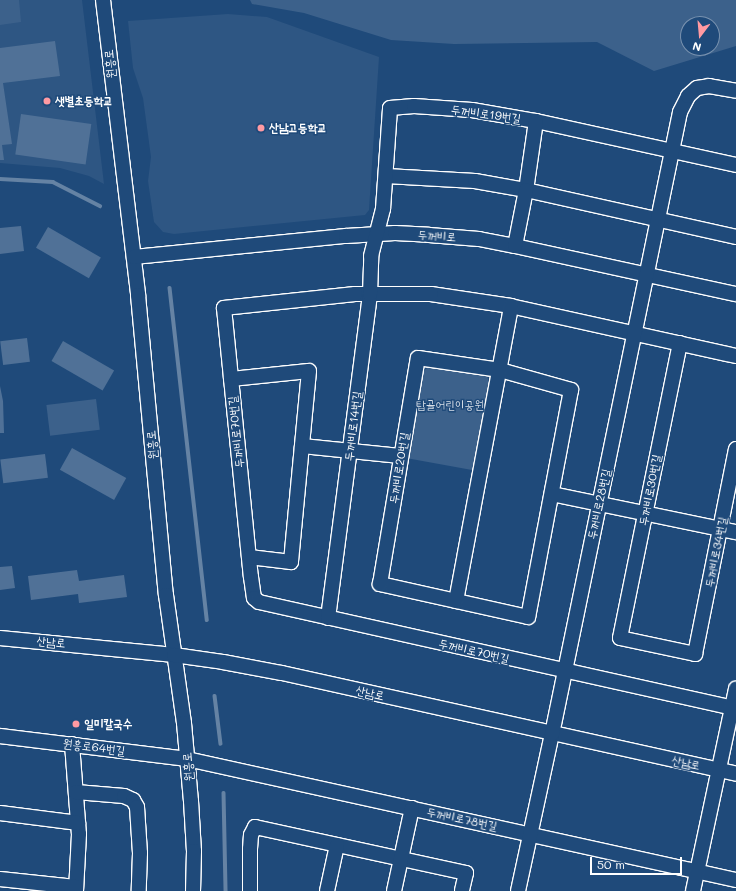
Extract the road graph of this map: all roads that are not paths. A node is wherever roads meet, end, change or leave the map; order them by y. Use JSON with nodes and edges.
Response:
{"nodes":[{"id":1,"x":103,"y":0,"type":"edge"},
{"id":2,"x":736,"y":91,"type":"edge"},
{"id":3,"x":390,"y":108,"type":"joint"},
{"id":4,"x":536,"y":121,"type":"junction"},
{"id":5,"x":672,"y":151,"type":"junction"},
{"id":6,"x":736,"y":165,"type":"edge"},
{"id":7,"x":386,"y":176,"type":"junction"},
{"id":8,"x":526,"y":190,"type":"junction"},
{"id":9,"x":658,"y":220,"type":"junction"},
{"id":10,"x":376,"y":234,"type":"junction"},
{"id":11,"x":736,"y":237,"type":"edge"},
{"id":12,"x":515,"y":246,"type":"junction"},
{"id":13,"x":134,"y":257,"type":"junction"},
{"id":14,"x":646,"y":274,"type":"junction"},
{"id":15,"x":370,"y":294,"type":"junction"},
{"id":16,"x":736,"y":294,"type":"edge"},
{"id":17,"x":511,"y":306,"type":"junction"},
{"id":18,"x":634,"y":333,"type":"junction"},
{"id":19,"x":680,"y":343,"type":"junction"},
{"id":20,"x":736,"y":356,"type":"edge"},
{"id":21,"x":500,"y":370,"type":"junction"},
{"id":22,"x":231,"y":379,"type":"junction"},
{"id":23,"x":302,"y":446,"type":"junction"},
{"id":24,"x":736,"y":449,"type":"edge"},
{"id":25,"x":350,"y":450,"type":"junction"},
{"id":26,"x":400,"y":456,"type":"junction"},
{"id":27,"x":552,"y":494,"type":"junction"},
{"id":28,"x":599,"y":503,"type":"junction"},
{"id":29,"x":645,"y":513,"type":"junction"},
{"id":30,"x":720,"y":529,"type":"junction"},
{"id":31,"x":736,"y":532,"type":"edge"},
{"id":32,"x":249,"y":557,"type":"junction"},
{"id":33,"x":456,"y":601,"type":"junction"},
{"id":34,"x":328,"y":618,"type":"junction"},
{"id":35,"x":0,"y":638,"type":"edge"},
{"id":36,"x":695,"y":654,"type":"joint"},
{"id":37,"x":174,"y":655,"type":"junction"},
{"id":38,"x":564,"y":672,"type":"junction"},
{"id":39,"x":736,"y":689,"type":"edge"},
{"id":40,"x":734,"y":709,"type":"edge"},
{"id":41,"x":552,"y":734,"type":"junction"},
{"id":42,"x":0,"y":736,"type":"edge"},
{"id":43,"x":72,"y":744,"type":"junction"},
{"id":44,"x":187,"y":759,"type":"junction"},
{"id":45,"x":719,"y":770,"type":"junction"},
{"id":46,"x":736,"y":774,"type":"edge"},
{"id":47,"x":76,"y":792,"type":"junction"},
{"id":48,"x":412,"y":808,"type":"junction"},
{"id":49,"x":0,"y":813,"type":"edge"},
{"id":50,"x":78,"y":823,"type":"junction"},
{"id":51,"x":530,"y":834,"type":"junction"},
{"id":52,"x":337,"y":845,"type":"junction"},
{"id":53,"x":401,"y":859,"type":"junction"},
{"id":54,"x":697,"y":871,"type":"junction"},
{"id":55,"x":0,"y":879,"type":"edge"},
{"id":56,"x":736,"y":880,"type":"edge"},
{"id":57,"x":76,"y":889,"type":"edge"},
{"id":58,"x":139,"y":891,"type":"edge"},
{"id":59,"x":193,"y":891,"type":"edge"},
{"id":60,"x":250,"y":891,"type":"edge"},
{"id":61,"x":327,"y":891,"type":"edge"},
{"id":62,"x":394,"y":891,"type":"edge"},
{"id":63,"x":462,"y":891,"type":"edge"},
{"id":64,"x":518,"y":891,"type":"edge"},
{"id":65,"x":693,"y":891,"type":"edge"}],
"edges":[{"from":1,"to":13,"type":"street","name":"원흥로"},
{"from":2,"to":5,"type":"street","name":"두꺼비로28번길"},
{"from":3,"to":4,"type":"street","name":"두꺼비로19번길"},
{"from":3,"to":7,"type":"street","name":"두꺼비로14번길"},
{"from":4,"to":5,"type":"street"},
{"from":4,"to":8,"type":"street","name":"두꺼비로19번길"},
{"from":5,"to":6,"type":"street"},
{"from":5,"to":9,"type":"street","name":"두꺼비로28번길"},
{"from":7,"to":8,"type":"street"},
{"from":7,"to":10,"type":"street","name":"두꺼비로14번길"},
{"from":8,"to":9,"type":"street"},
{"from":8,"to":12,"type":"street","name":"두꺼비로19번길"},
{"from":9,"to":11,"type":"street"},
{"from":9,"to":14,"type":"street","name":"두꺼비로28번길"},
{"from":10,"to":12,"type":"street","name":"두꺼비로"},
{"from":10,"to":13,"type":"street","name":"두꺼비로"},
{"from":10,"to":15,"type":"street","name":"두꺼비로14번길"},
{"from":12,"to":14,"type":"street","name":"두꺼비로"},
{"from":13,"to":37,"type":"street","name":"원흥로"},
{"from":14,"to":16,"type":"street","name":"두꺼비로"},
{"from":14,"to":18,"type":"street","name":"두꺼비로28번길"},
{"from":15,"to":17,"type":"street"},
{"from":15,"to":22,"type":"street","name":"두꺼비로70번길"},
{"from":15,"to":25,"type":"street","name":"두꺼비로14번길"},
{"from":17,"to":18,"type":"street"},
{"from":17,"to":21,"type":"street"},
{"from":18,"to":19,"type":"street"},
{"from":18,"to":28,"type":"street","name":"두꺼비로28번길"},
{"from":19,"to":20,"type":"street"},
{"from":19,"to":29,"type":"street","name":"두꺼비로30번길"},
{"from":21,"to":26,"type":"street","name":"두꺼비로20번길"},
{"from":21,"to":27,"type":"street","name":"두꺼비로20번길"},
{"from":21,"to":33,"type":"street"},
{"from":22,"to":23,"type":"street","name":"두꺼비로70번길"},
{"from":22,"to":32,"type":"street","name":"두꺼비로70번길"},
{"from":23,"to":25,"type":"street"},
{"from":23,"to":32,"type":"street","name":"두꺼비로70번길"},
{"from":24,"to":30,"type":"street","name":"두꺼비로34번길"},
{"from":25,"to":26,"type":"street"},
{"from":25,"to":34,"type":"street","name":"두꺼비로14번길"},
{"from":26,"to":33,"type":"street","name":"두꺼비로20번길"},
{"from":27,"to":28,"type":"street"},
{"from":27,"to":33,"type":"street","name":"두꺼비로20번길"},
{"from":28,"to":29,"type":"street"},
{"from":28,"to":38,"type":"street","name":"두꺼비로28번길"},
{"from":29,"to":30,"type":"street"},
{"from":29,"to":36,"type":"street","name":"두꺼비로30번길"},
{"from":30,"to":31,"type":"street"},
{"from":30,"to":36,"type":"street","name":"두꺼비로34번길"},
{"from":32,"to":34,"type":"street","name":"두꺼비로70번길"},
{"from":34,"to":38,"type":"street","name":"두꺼비로70번길"},
{"from":35,"to":37,"type":"street","name":"산남로"},
{"from":37,"to":41,"type":"street","name":"산남로"},
{"from":37,"to":44,"type":"street","name":"원흥로"},
{"from":38,"to":40,"type":"street","name":"두꺼비로70번길"},
{"from":38,"to":41,"type":"street","name":"두꺼비로28번길"},
{"from":39,"to":40,"type":"street"},
{"from":40,"to":45,"type":"street"},
{"from":41,"to":45,"type":"street","name":"산남로"},
{"from":41,"to":51,"type":"street","name":"두꺼비로28번길"},
{"from":42,"to":43,"type":"street","name":"원흥로64번길"},
{"from":43,"to":44,"type":"street","name":"원흥로64번길"},
{"from":43,"to":47,"type":"street"},
{"from":44,"to":48,"type":"street","name":"두꺼비로78번길"},
{"from":44,"to":59,"type":"street","name":"원흥로"},
{"from":45,"to":46,"type":"street","name":"산남로"},
{"from":45,"to":54,"type":"street"},
{"from":47,"to":50,"type":"street"},
{"from":47,"to":58,"type":"street"},
{"from":48,"to":51,"type":"street","name":"두꺼비로78번길"},
{"from":48,"to":53,"type":"street"},
{"from":49,"to":50,"type":"street"},
{"from":50,"to":57,"type":"street"},
{"from":51,"to":54,"type":"street","name":"두꺼비로78번길"},
{"from":51,"to":64,"type":"street","name":"두꺼비로28번길"},
{"from":52,"to":53,"type":"street"},
{"from":52,"to":60,"type":"street"},
{"from":52,"to":61,"type":"street"},
{"from":53,"to":62,"type":"street"},
{"from":53,"to":63,"type":"street"},
{"from":54,"to":56,"type":"street","name":"두꺼비로78번길"},
{"from":54,"to":65,"type":"street"},
{"from":55,"to":57,"type":"street"}]}
